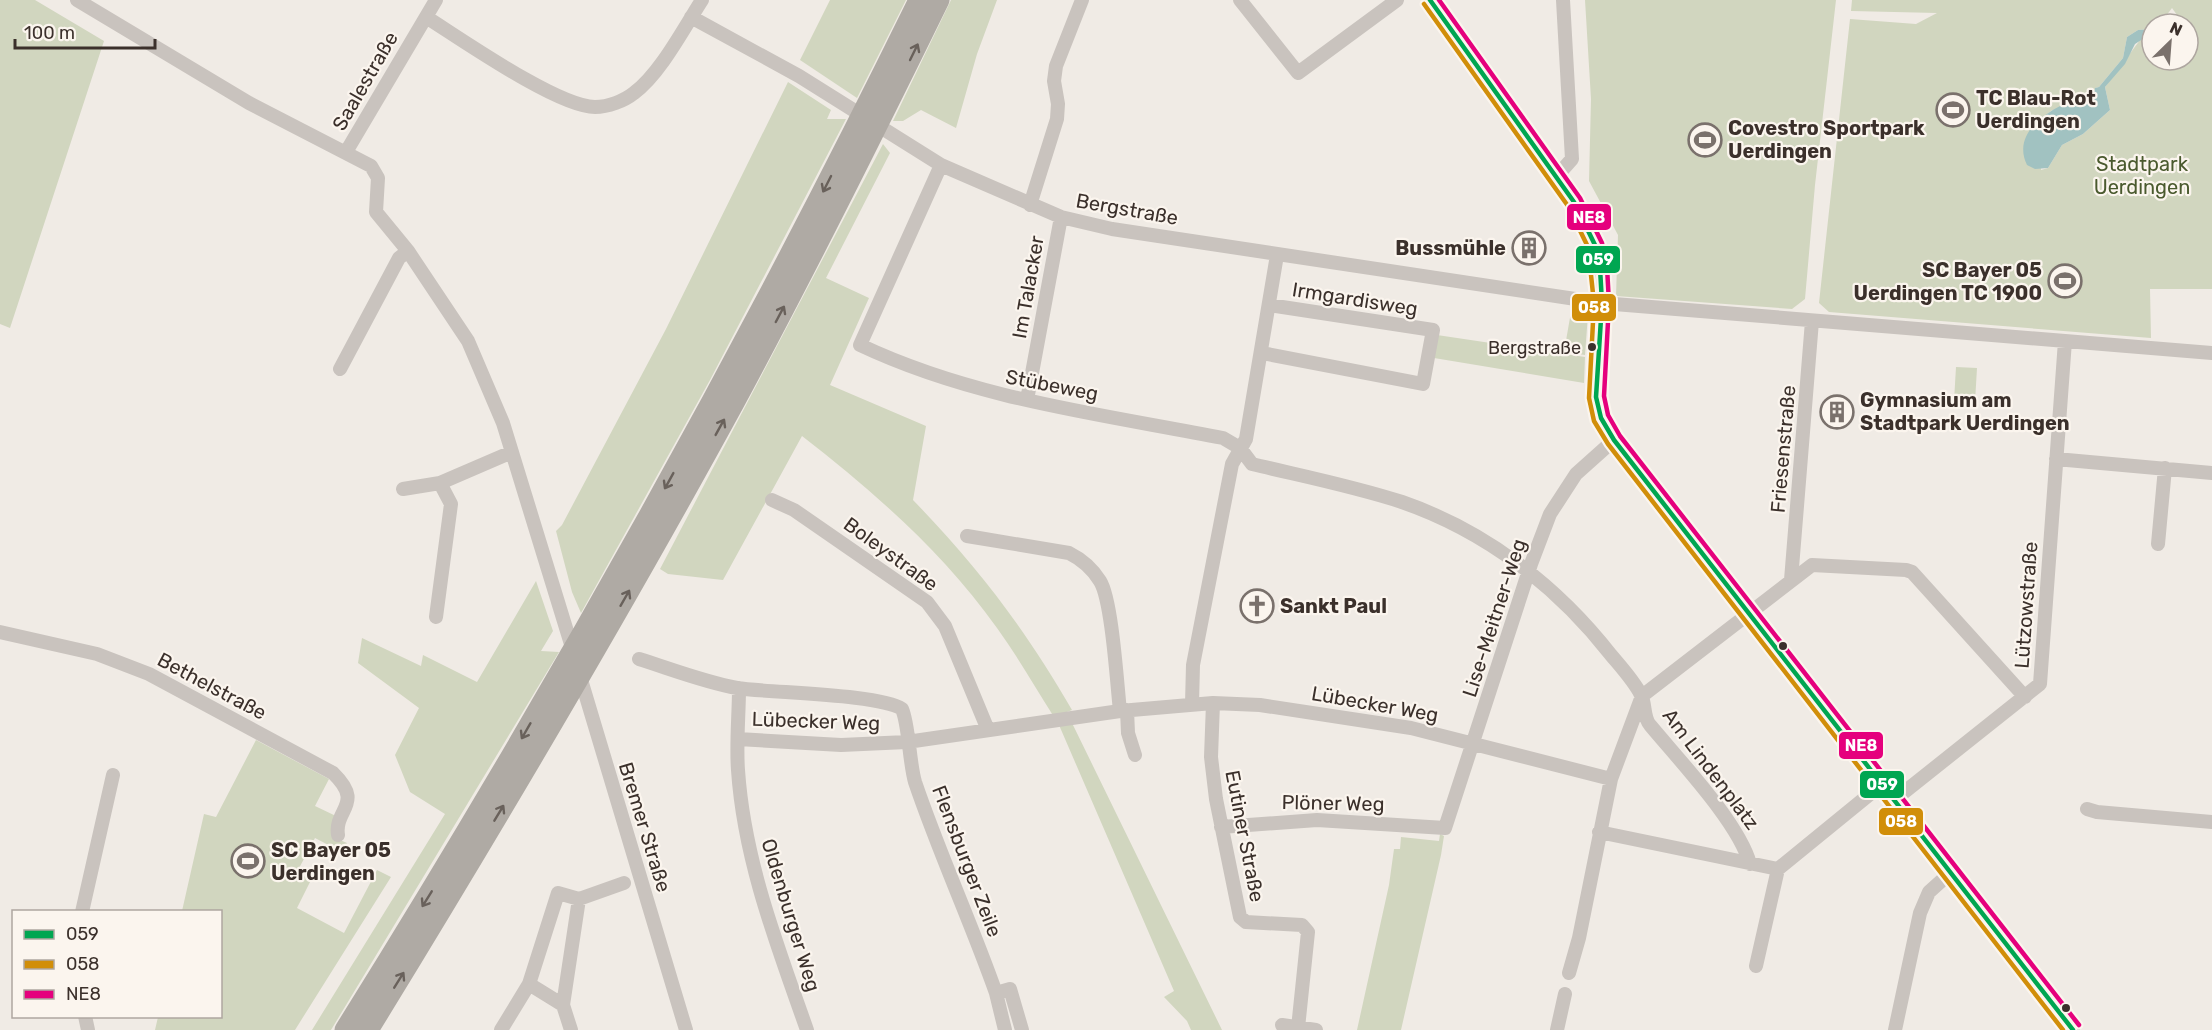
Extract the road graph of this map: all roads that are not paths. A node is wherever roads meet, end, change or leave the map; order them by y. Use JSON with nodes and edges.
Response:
{"nodes":[{"id":1,"x":77,"y":0,"type":"edge"},
{"id":2,"x":436,"y":0,"type":"edge"},
{"id":3,"x":702,"y":0,"type":"edge"},
{"id":4,"x":919,"y":0,"type":"edge"},
{"id":5,"x":939,"y":0,"type":"edge"},
{"id":6,"x":1082,"y":0,"type":"edge"},
{"id":7,"x":1239,"y":0,"type":"edge"},
{"id":8,"x":1397,"y":0,"type":"edge"},
{"id":9,"x":1430,"y":0,"type":"edge"},
{"id":10,"x":1563,"y":0,"type":"edge"},
{"id":11,"x":426,"y":17,"type":"junction"},
{"id":12,"x":691,"y":17,"type":"junction"},
{"id":13,"x":880,"y":100,"type":"junction"},
{"id":14,"x":346,"y":152,"type":"junction"},
{"id":15,"x":941,"y":165,"type":"junction"},
{"id":16,"x":1556,"y":177,"type":"junction"},
{"id":17,"x":1030,"y":205,"type":"junction"},
{"id":18,"x":1061,"y":217,"type":"junction"},
{"id":19,"x":408,"y":251,"type":"junction"},
{"id":20,"x":1277,"y":255,"type":"junction"},
{"id":21,"x":1602,"y":303,"type":"junction"},
{"id":22,"x":1269,"y":305,"type":"junction"},
{"id":23,"x":1812,"y":321,"type":"junction"},
{"id":24,"x":2065,"y":341,"type":"junction"},
{"id":25,"x":1262,"y":353,"type":"junction"},
{"id":26,"x":2212,"y":353,"type":"edge"},
{"id":27,"x":340,"y":369,"type":"dead end"},
{"id":28,"x":725,"y":398,"type":"junction"},
{"id":29,"x":1027,"y":400,"type":"junction"},
{"id":30,"x":1614,"y":440,"type":"junction"},
{"id":31,"x":1240,"y":448,"type":"junction"},
{"id":32,"x":512,"y":452,"type":"junction"},
{"id":33,"x":2056,"y":459,"type":"junction"},
{"id":34,"x":2165,"y":468,"type":"junction"},
{"id":35,"x":2212,"y":473,"type":"edge"},
{"id":36,"x":440,"y":483,"type":"junction"},
{"id":37,"x":403,"y":489,"type":"dead end"},
{"id":38,"x":772,"y":500,"type":"dead end"},
{"id":39,"x":967,"y":536,"type":"dead end"},
{"id":40,"x":2158,"y":544,"type":"dead end"},
{"id":41,"x":1529,"y":571,"type":"junction"},
{"id":42,"x":1791,"y":580,"type":"junction"},
{"id":43,"x":1750,"y":615,"type":"junction"},
{"id":44,"x":436,"y":617,"type":"dead end"},
{"id":45,"x":577,"y":630,"type":"junction"},
{"id":46,"x":0,"y":632,"type":"edge"},
{"id":47,"x":639,"y":659,"type":"dead end"},
{"id":48,"x":739,"y":688,"type":"junction"},
{"id":49,"x":1642,"y":696,"type":"junction"},
{"id":50,"x":2025,"y":697,"type":"junction"},
{"id":51,"x":1213,"y":703,"type":"junction"},
{"id":52,"x":1192,"y":704,"type":"junction"},
{"id":53,"x":1124,"y":711,"type":"junction"},
{"id":54,"x":988,"y":730,"type":"junction"},
{"id":55,"x":738,"y":739,"type":"junction"},
{"id":56,"x":907,"y":742,"type":"junction"},
{"id":57,"x":1473,"y":742,"type":"junction"},
{"id":58,"x":1135,"y":755,"type":"dead end"},
{"id":59,"x":113,"y":775,"type":"dead end"},
{"id":60,"x":1611,"y":779,"type":"junction"},
{"id":61,"x":1881,"y":785,"type":"junction"},
{"id":62,"x":1893,"y":801,"type":"junction"},
{"id":63,"x":2086,"y":809,"type":"dead end"},
{"id":64,"x":2212,"y":822,"type":"edge"},
{"id":65,"x":1221,"y":827,"type":"junction"},
{"id":66,"x":1445,"y":828,"type":"joint"},
{"id":67,"x":1599,"y":832,"type":"junction"},
{"id":68,"x":338,"y":835,"type":"dead end"},
{"id":69,"x":1750,"y":864,"type":"junction"},
{"id":70,"x":1778,"y":869,"type":"junction"},
{"id":71,"x":1949,"y":874,"type":"junction"},
{"id":72,"x":624,"y":883,"type":"dead end"},
{"id":73,"x":579,"y":899,"type":"junction"},
{"id":74,"x":82,"y":910,"type":"edge"},
{"id":75,"x":1756,"y":966,"type":"dead end"},
{"id":76,"x":1569,"y":973,"type":"dead end"},
{"id":77,"x":529,"y":984,"type":"junction"},
{"id":78,"x":996,"y":993,"type":"junction"},
{"id":79,"x":1564,"y":994,"type":"dead end"},
{"id":80,"x":563,"y":1005,"type":"junction"},
{"id":81,"x":1282,"y":1026,"type":"dead end"},
{"id":82,"x":1298,"y":1028,"type":"junction"},
{"id":83,"x":345,"y":1030,"type":"edge"},
{"id":84,"x":368,"y":1030,"type":"edge"},
{"id":85,"x":501,"y":1030,"type":"edge"},
{"id":86,"x":571,"y":1030,"type":"edge"},
{"id":87,"x":686,"y":1030,"type":"edge"},
{"id":88,"x":807,"y":1030,"type":"edge"},
{"id":89,"x":1005,"y":1030,"type":"edge"},
{"id":90,"x":1022,"y":1030,"type":"edge"},
{"id":91,"x":1317,"y":1030,"type":"edge"},
{"id":92,"x":1557,"y":1030,"type":"edge"},
{"id":93,"x":1895,"y":1030,"type":"edge"},
{"id":94,"x":2073,"y":1030,"type":"edge"}],
"edges":[{"from":1,"to":14,"type":"street"},
{"from":2,"to":11,"type":"street","name":"Saalestraße"},
{"from":3,"to":12,"type":"street"},
{"from":4,"to":13,"type":"highway"},
{"from":13,"to":5,"type":"highway","one_way":true},
{"from":6,"to":17,"type":"street","name":"Im Talacker"},
{"from":7,"to":8,"type":"street"},
{"from":9,"to":16,"type":"street"},
{"from":10,"to":16,"type":"street"},
{"from":11,"to":12,"type":"street"},
{"from":11,"to":14,"type":"street","name":"Saalestraße"},
{"from":12,"to":15,"type":"street","name":"Bergstraße"},
{"from":13,"to":28,"type":"highway"},
{"from":14,"to":19,"type":"street","name":"Bremer Straße"},
{"from":15,"to":17,"type":"street","name":"Bergstraße"},
{"from":15,"to":29,"type":"street","name":"Stübeweg"},
{"from":16,"to":21,"type":"street"},
{"from":17,"to":18,"type":"street","name":"Bergstraße"},
{"from":18,"to":20,"type":"street","name":"Bergstraße"},
{"from":18,"to":29,"type":"street","name":"Im Talacker"},
{"from":19,"to":27,"type":"street"},
{"from":19,"to":32,"type":"street","name":"Bremer Straße"},
{"from":20,"to":21,"type":"street","name":"Bergstraße"},
{"from":20,"to":22,"type":"street","name":"Irmgardisweg"},
{"from":21,"to":23,"type":"street","name":"Bergstraße"},
{"from":21,"to":30,"type":"street"},
{"from":22,"to":25,"type":"street","name":"Irmgardisweg"},
{"from":22,"to":25,"type":"street","name":"Irmgardisweg"},
{"from":23,"to":24,"type":"street","name":"Bergstraße"},
{"from":23,"to":42,"type":"street","name":"Friesenstraße"},
{"from":24,"to":26,"type":"street","name":"Bergstraße"},
{"from":24,"to":33,"type":"street","name":"Lützowstraße"},
{"from":25,"to":31,"type":"street","name":"Irmgardisweg"},
{"from":28,"to":45,"type":"highway","one_way":true},
{"from":84,"to":28,"type":"highway","one_way":true},
{"from":29,"to":31,"type":"street","name":"Stübeweg"},
{"from":30,"to":41,"type":"street","name":"Lise-Meitner-Weg"},
{"from":30,"to":43,"type":"street"},
{"from":31,"to":41,"type":"street","name":"Stübeweg"},
{"from":31,"to":52,"type":"street","name":"Irmgardisweg"},
{"from":32,"to":36,"type":"street"},
{"from":32,"to":45,"type":"street","name":"Bremer Straße"},
{"from":33,"to":34,"type":"street"},
{"from":33,"to":50,"type":"street","name":"Lützowstraße"},
{"from":34,"to":35,"type":"street"},
{"from":34,"to":40,"type":"street"},
{"from":36,"to":37,"type":"street"},
{"from":36,"to":44,"type":"street"},
{"from":38,"to":54,"type":"street","name":"Boleystraße"},
{"from":39,"to":53,"type":"street"},
{"from":41,"to":49,"type":"street","name":"Stübeweg"},
{"from":41,"to":57,"type":"street","name":"Lise-Meitner-Weg"},
{"from":42,"to":43,"type":"street"},
{"from":42,"to":50,"type":"street"},
{"from":43,"to":49,"type":"street"},
{"from":43,"to":61,"type":"street"},
{"from":45,"to":83,"type":"highway","one_way":true},
{"from":45,"to":87,"type":"street","name":"Bremer Straße"},
{"from":46,"to":68,"type":"street","name":"Bethelstraße"},
{"from":47,"to":48,"type":"street","name":"Lübecker Weg"},
{"from":48,"to":55,"type":"street","name":"Lübecker Weg"},
{"from":48,"to":56,"type":"street","name":"Lübecker Weg"},
{"from":49,"to":60,"type":"street"},
{"from":49,"to":69,"type":"street","name":"Am Lindenplatz"},
{"from":50,"to":62,"type":"street","name":"Lützowstraße"},
{"from":51,"to":52,"type":"street","name":"Lübecker Weg"},
{"from":51,"to":57,"type":"street","name":"Lübecker Weg"},
{"from":51,"to":65,"type":"street","name":"Eutiner Straße"},
{"from":52,"to":53,"type":"street","name":"Lübecker Weg"},
{"from":53,"to":54,"type":"street","name":"Lübecker Weg"},
{"from":53,"to":58,"type":"street"},
{"from":54,"to":56,"type":"street","name":"Lübecker Weg"},
{"from":55,"to":56,"type":"street","name":"Lübecker Weg"},
{"from":55,"to":88,"type":"street","name":"Oldenburger Weg"},
{"from":56,"to":78,"type":"street","name":"Flensburger Zeile"},
{"from":57,"to":60,"type":"street","name":"Lübecker Weg"},
{"from":57,"to":66,"type":"street","name":"Lise-Meitner-Weg"},
{"from":59,"to":74,"type":"street"},
{"from":60,"to":67,"type":"street"},
{"from":61,"to":62,"type":"street"},
{"from":61,"to":70,"type":"street"},
{"from":62,"to":71,"type":"street"},
{"from":63,"to":64,"type":"street"},
{"from":65,"to":66,"type":"street","name":"Plöner Weg"},
{"from":65,"to":82,"type":"street","name":"Eutiner Straße"},
{"from":67,"to":69,"type":"street"},
{"from":67,"to":76,"type":"street"},
{"from":69,"to":70,"type":"street"},
{"from":70,"to":75,"type":"street"},
{"from":71,"to":93,"type":"street"},
{"from":71,"to":94,"type":"street"},
{"from":72,"to":73,"type":"street"},
{"from":73,"to":77,"type":"street"},
{"from":73,"to":80,"type":"street"},
{"from":77,"to":80,"type":"street"},
{"from":77,"to":85,"type":"street"},
{"from":78,"to":89,"type":"street","name":"Flensburger Zeile"},
{"from":78,"to":90,"type":"street"},
{"from":79,"to":92,"type":"street"},
{"from":80,"to":86,"type":"street"},
{"from":81,"to":82,"type":"street"},
{"from":82,"to":91,"type":"street"}]}
